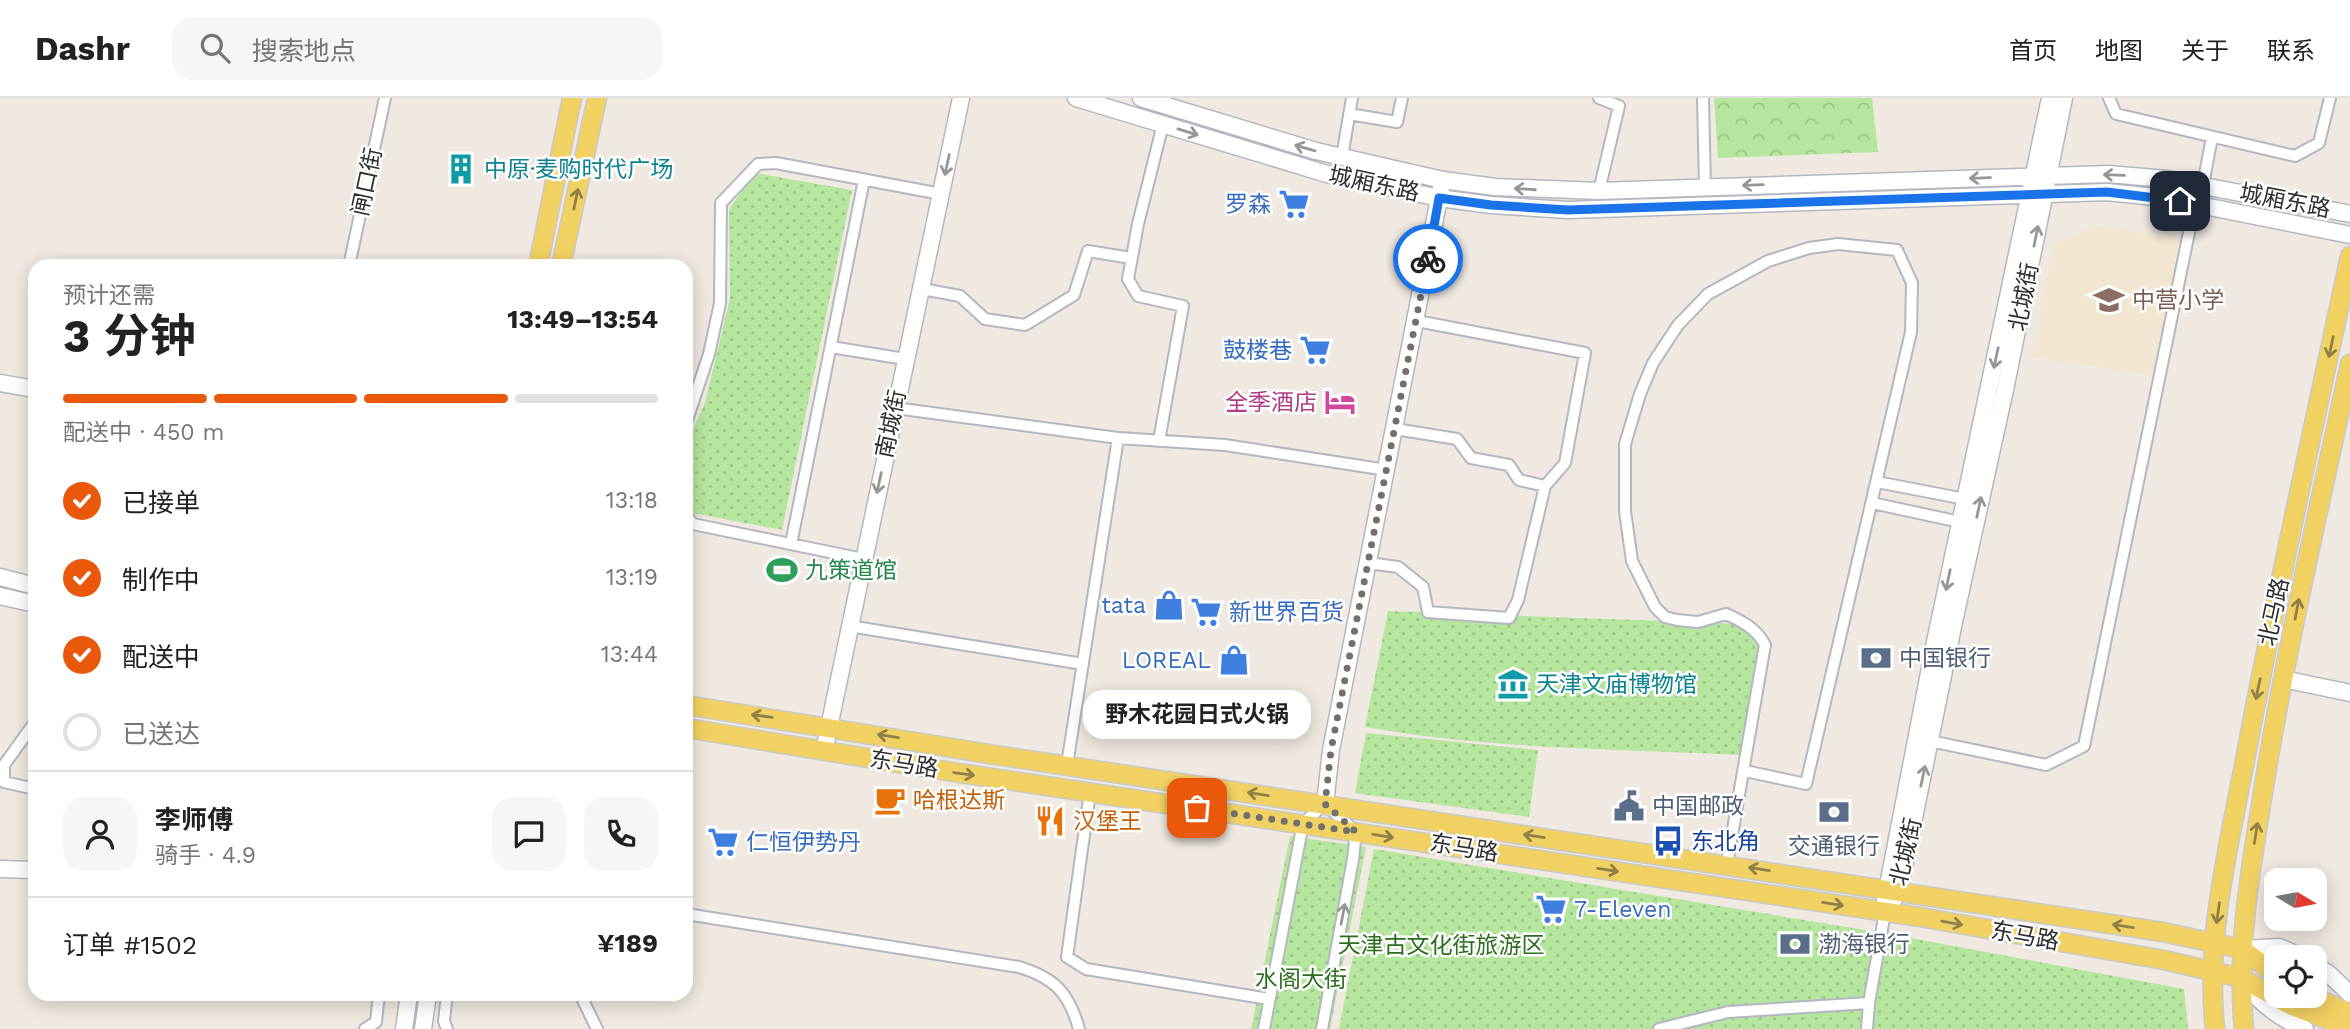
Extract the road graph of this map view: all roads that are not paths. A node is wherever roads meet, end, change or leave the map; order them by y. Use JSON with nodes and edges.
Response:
{"nodes":[{"id":1,"x":385,"y":98,"type":"edge"},
{"id":2,"x":572,"y":98,"type":"edge"},
{"id":3,"x":597,"y":98,"type":"edge"},
{"id":4,"x":961,"y":98,"type":"edge"},
{"id":5,"x":1076,"y":98,"type":"edge"},
{"id":6,"x":1141,"y":98,"type":"edge"},
{"id":7,"x":1352,"y":98,"type":"edge"},
{"id":8,"x":1402,"y":98,"type":"edge"},
{"id":9,"x":1599,"y":98,"type":"edge"},
{"id":10,"x":1703,"y":98,"type":"edge"},
{"id":11,"x":2050,"y":98,"type":"edge"},
{"id":12,"x":2064,"y":98,"type":"edge"},
{"id":13,"x":2109,"y":98,"type":"edge"},
{"id":14,"x":2330,"y":98,"type":"edge"},
{"id":15,"x":1349,"y":114,"type":"junction"},
{"id":16,"x":1163,"y":124,"type":"junction"},
{"id":17,"x":2212,"y":137,"type":"junction"},
{"id":18,"x":1342,"y":157,"type":"junction"},
{"id":19,"x":2041,"y":177,"type":"junction"},
{"id":20,"x":864,"y":180,"type":"junction"},
{"id":21,"x":1443,"y":180,"type":"junction"},
{"id":22,"x":2203,"y":185,"type":"junction"},
{"id":23,"x":1705,"y":187,"type":"junction"},
{"id":24,"x":1599,"y":191,"type":"junction"},
{"id":25,"x":941,"y":194,"type":"junction"},
{"id":26,"x":2037,"y":195,"type":"junction"},
{"id":27,"x":1439,"y":198,"type":"junction"},
{"id":28,"x":2195,"y":204,"type":"junction"},
{"id":29,"x":2350,"y":214,"type":"edge"},
{"id":30,"x":2350,"y":235,"type":"edge"},
{"id":31,"x":2350,"y":256,"type":"edge"},
{"id":32,"x":1131,"y":258,"type":"junction"},
{"id":33,"x":350,"y":259,"type":"edge"},
{"id":34,"x":539,"y":259,"type":"edge"},
{"id":35,"x":562,"y":259,"type":"edge"},
{"id":36,"x":922,"y":289,"type":"junction"},
{"id":37,"x":1417,"y":321,"type":"junction"},
{"id":38,"x":831,"y":347,"type":"junction"},
{"id":39,"x":905,"y":359,"type":"junction"},
{"id":40,"x":2350,"y":364,"type":"edge"},
{"id":41,"x":0,"y":383,"type":"edge"},
{"id":42,"x":28,"y":388,"type":"edge"},
{"id":43,"x":693,"y":402,"type":"edge"},
{"id":44,"x":895,"y":408,"type":"junction"},
{"id":45,"x":1395,"y":429,"type":"junction"},
{"id":46,"x":1118,"y":438,"type":"junction"},
{"id":47,"x":1159,"y":440,"type":"junction"},
{"id":48,"x":1387,"y":470,"type":"junction"},
{"id":49,"x":1877,"y":482,"type":"junction"},
{"id":50,"x":1545,"y":486,"type":"junction"},
{"id":51,"x":1965,"y":499,"type":"junction"},
{"id":52,"x":1871,"y":503,"type":"junction"},
{"id":53,"x":1960,"y":522,"type":"junction"},
{"id":54,"x":693,"y":524,"type":"edge"},
{"id":55,"x":791,"y":544,"type":"junction"},
{"id":56,"x":863,"y":559,"type":"junction"},
{"id":57,"x":1368,"y":563,"type":"junction"},
{"id":58,"x":0,"y":576,"type":"edge"},
{"id":59,"x":28,"y":584,"type":"edge"},
{"id":60,"x":0,"y":596,"type":"edge"},
{"id":61,"x":28,"y":602,"type":"edge"},
{"id":62,"x":849,"y":626,"type":"junction"},
{"id":63,"x":1083,"y":664,"type":"junction"},
{"id":64,"x":2283,"y":679,"type":"junction"},
{"id":65,"x":2350,"y":693,"type":"edge"},
{"id":66,"x":693,"y":706,"type":"edge"},
{"id":67,"x":829,"y":727,"type":"junction"},
{"id":68,"x":693,"y":729,"type":"edge"},
{"id":69,"x":28,"y":731,"type":"edge"},
{"id":70,"x":1930,"y":741,"type":"junction"},
{"id":71,"x":824,"y":751,"type":"junction"},
{"id":72,"x":2,"y":765,"type":"edge"},
{"id":73,"x":1067,"y":765,"type":"junction"},
{"id":74,"x":1745,"y":771,"type":"junction"},
{"id":75,"x":28,"y":787,"type":"edge"},
{"id":76,"x":1090,"y":792,"type":"junction"},
{"id":77,"x":1325,"y":804,"type":"junction"},
{"id":78,"x":1303,"y":823,"type":"junction"},
{"id":79,"x":1356,"y":832,"type":"junction"},
{"id":80,"x":1727,"y":864,"type":"junction"},
{"id":81,"x":0,"y":869,"type":"edge"},
{"id":82,"x":28,"y":870,"type":"edge"},
{"id":83,"x":1893,"y":890,"type":"junction"},
{"id":84,"x":1885,"y":912,"type":"junction"},
{"id":85,"x":693,"y":915,"type":"edge"},
{"id":86,"x":2214,"y":943,"type":"junction"},
{"id":87,"x":2264,"y":948,"type":"edge"},
{"id":88,"x":2242,"y":949,"type":"junction"},
{"id":89,"x":2264,"y":966,"type":"edge"},
{"id":90,"x":2212,"y":971,"type":"junction"},
{"id":91,"x":2327,"y":973,"type":"edge"},
{"id":92,"x":2241,"y":978,"type":"junction"},
{"id":93,"x":2350,"y":994,"type":"edge"},
{"id":94,"x":1269,"y":999,"type":"junction"},
{"id":95,"x":378,"y":1001,"type":"edge"},
{"id":96,"x":408,"y":1001,"type":"edge"},
{"id":97,"x":427,"y":1001,"type":"edge"},
{"id":98,"x":446,"y":1001,"type":"edge"},
{"id":99,"x":583,"y":1001,"type":"edge"},
{"id":100,"x":1869,"y":1003,"type":"junction"},
{"id":101,"x":2327,"y":1003,"type":"edge"},
{"id":102,"x":2350,"y":1013,"type":"edge"},
{"id":103,"x":2350,"y":1028,"type":"edge"},
{"id":104,"x":365,"y":1029,"type":"edge"},
{"id":105,"x":404,"y":1029,"type":"edge"},
{"id":106,"x":423,"y":1029,"type":"edge"},
{"id":107,"x":447,"y":1029,"type":"edge"},
{"id":108,"x":597,"y":1029,"type":"edge"},
{"id":109,"x":1079,"y":1029,"type":"edge"},
{"id":110,"x":1264,"y":1029,"type":"edge"},
{"id":111,"x":1322,"y":1029,"type":"edge"},
{"id":112,"x":1660,"y":1029,"type":"edge"},
{"id":113,"x":1867,"y":1029,"type":"edge"},
{"id":114,"x":2215,"y":1029,"type":"edge"},
{"id":115,"x":2244,"y":1029,"type":"edge"},
{"id":116,"x":2305,"y":1029,"type":"edge"}],
"edges":[{"from":1,"to":33,"type":"street","name":"闸口街"},
{"from":2,"to":34,"type":"main road"},
{"from":35,"to":3,"type":"main road","one_way":true},
{"from":4,"to":25,"type":"street","name":"南城街","one_way":true},
{"from":5,"to":16,"type":"street","name":"城厢东路"},
{"from":18,"to":6,"type":"street","name":"城厢东路","one_way":true},
{"from":7,"to":15,"type":"street"},
{"from":8,"to":15,"type":"street"},
{"from":9,"to":24,"type":"street"},
{"from":10,"to":23,"type":"street"},
{"from":11,"to":19,"type":"street","name":"北城街"},
{"from":12,"to":19,"type":"street","name":"北城街"},
{"from":13,"to":17,"type":"street"},
{"from":14,"to":17,"type":"street"},
{"from":15,"to":18,"type":"street"},
{"from":16,"to":27,"type":"street","name":"城厢东路","one_way":true},
{"from":16,"to":32,"type":"street"},
{"from":17,"to":22,"type":"street"},
{"from":18,"to":21,"type":"street","name":"城厢东路"},
{"from":22,"to":19,"type":"street","name":"城厢东路","one_way":true},
{"from":19,"to":23,"type":"street","name":"城厢东路","one_way":true},
{"from":19,"to":26,"type":"street","name":"北城街"},
{"from":20,"to":25,"type":"street"},
{"from":20,"to":38,"type":"street"},
{"from":20,"to":43,"type":"street"},
{"from":24,"to":21,"type":"street","name":"城厢东路","one_way":true},
{"from":21,"to":27,"type":"street"},
{"from":22,"to":29,"type":"street","name":"城厢东路"},
{"from":23,"to":24,"type":"street","name":"城厢东路"},
{"from":25,"to":36,"type":"street","name":"南城街"},
{"from":26,"to":27,"type":"street","name":"城厢东路"},
{"from":26,"to":28,"type":"street","name":"城厢东路"},
{"from":26,"to":51,"type":"street","name":"北城街","one_way":true},
{"from":70,"to":26,"type":"street","name":"北城街","one_way":true},
{"from":27,"to":37,"type":"street"},
{"from":28,"to":30,"type":"street","name":"城厢东路"},
{"from":28,"to":70,"type":"street"},
{"from":31,"to":86,"type":"main road","name":"北马路","one_way":true},
{"from":32,"to":36,"type":"street"},
{"from":32,"to":47,"type":"street"},
{"from":36,"to":39,"type":"street","name":"南城街"},
{"from":37,"to":45,"type":"street"},
{"from":37,"to":50,"type":"street"},
{"from":38,"to":39,"type":"street"},
{"from":38,"to":55,"type":"street"},
{"from":39,"to":44,"type":"street","name":"南城街"},
{"from":64,"to":40,"type":"main road","name":"北马路","one_way":true},
{"from":41,"to":42,"type":"street"},
{"from":44,"to":46,"type":"street"},
{"from":44,"to":56,"type":"street","name":"南城街","one_way":true},
{"from":45,"to":48,"type":"street"},
{"from":45,"to":50,"type":"street"},
{"from":46,"to":47,"type":"street"},
{"from":46,"to":63,"type":"street"},
{"from":47,"to":48,"type":"street"},
{"from":48,"to":57,"type":"street"},
{"from":49,"to":51,"type":"street"},
{"from":49,"to":52,"type":"street"},
{"from":49,"to":74,"type":"street"},
{"from":50,"to":57,"type":"street"},
{"from":51,"to":53,"type":"street","name":"北城街"},
{"from":52,"to":53,"type":"street"},
{"from":52,"to":74,"type":"street"},
{"from":53,"to":83,"type":"street","name":"北城街","one_way":true},
{"from":54,"to":55,"type":"street"},
{"from":55,"to":56,"type":"street"},
{"from":56,"to":62,"type":"street","name":"南城街"},
{"from":57,"to":77,"type":"street"},
{"from":58,"to":59,"type":"street"},
{"from":60,"to":61,"type":"street"},
{"from":62,"to":63,"type":"street"},
{"from":62,"to":67,"type":"street","name":"南城街"},
{"from":63,"to":73,"type":"street"},
{"from":64,"to":65,"type":"street"},
{"from":88,"to":64,"type":"main road","name":"北马路","one_way":true},
{"from":67,"to":66,"type":"main road","name":"东马路","one_way":true},
{"from":67,"to":71,"type":"street","name":"南城街"},
{"from":73,"to":67,"type":"main road","name":"东马路","one_way":true},
{"from":68,"to":71,"type":"main road","name":"东马路"},
{"from":69,"to":72,"type":"street"},
{"from":83,"to":70,"type":"street","name":"北城街","one_way":true},
{"from":71,"to":76,"type":"main road","name":"东马路","one_way":true},
{"from":72,"to":75,"type":"street"},
{"from":77,"to":73,"type":"main road","name":"东马路","one_way":true},
{"from":74,"to":80,"type":"street"},
{"from":76,"to":78,"type":"main road","name":"东马路"},
{"from":76,"to":94,"type":"street"},
{"from":77,"to":78,"type":"street"},
{"from":77,"to":79,"type":"street"},
{"from":80,"to":77,"type":"main road","name":"东马路","one_way":true},
{"from":78,"to":79,"type":"main road","name":"东马路"},
{"from":78,"to":94,"type":"street"},
{"from":79,"to":84,"type":"main road","name":"东马路","one_way":true},
{"from":111,"to":79,"type":"street","one_way":true},
{"from":83,"to":80,"type":"main road","name":"东马路","one_way":true},
{"from":81,"to":82,"type":"street"},
{"from":83,"to":84,"type":"street","name":"北城街"},
{"from":86,"to":83,"type":"main road","name":"东马路","one_way":true},
{"from":84,"to":90,"type":"main road","name":"东马路","one_way":true},
{"from":84,"to":100,"type":"street"},
{"from":85,"to":109,"type":"street"},
{"from":86,"to":88,"type":"main road","name":"东马路"},
{"from":86,"to":90,"type":"main road","name":"北马路"},
{"from":87,"to":88,"type":"street"},
{"from":88,"to":89,"type":"main road"},
{"from":88,"to":92,"type":"main road","name":"北马路"},
{"from":90,"to":92,"type":"main road","name":"东马路"},
{"from":90,"to":114,"type":"main road","name":"北马路"},
{"from":91,"to":93,"type":"street"},
{"from":92,"to":103,"type":"main road","name":"东马路"},
{"from":92,"to":115,"type":"main road","name":"北马路"},
{"from":92,"to":116,"type":"street"},
{"from":94,"to":110,"type":"street"},
{"from":95,"to":104,"type":"street"},
{"from":96,"to":105,"type":"street"},
{"from":97,"to":106,"type":"street"},
{"from":98,"to":107,"type":"street"},
{"from":99,"to":108,"type":"street"},
{"from":100,"to":112,"type":"street"},
{"from":100,"to":113,"type":"street"},
{"from":101,"to":102,"type":"main road"}]}
